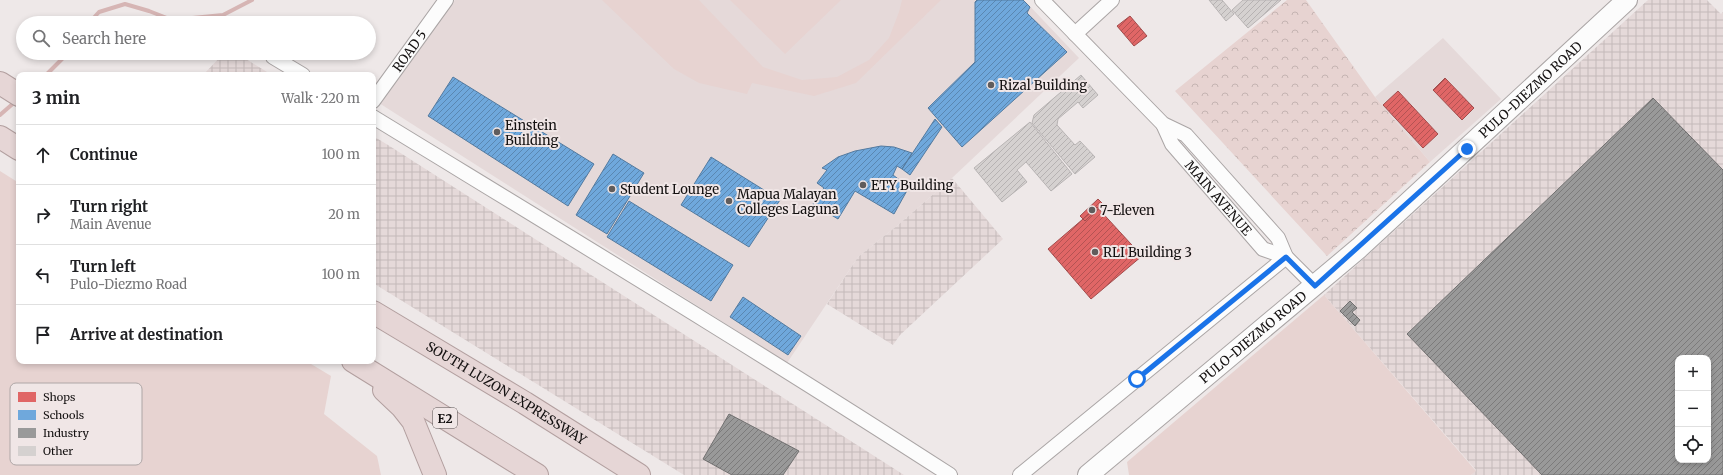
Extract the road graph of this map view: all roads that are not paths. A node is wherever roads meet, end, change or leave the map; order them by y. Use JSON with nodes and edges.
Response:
{"nodes":[{"id":1,"x":446,"y":0,"type":"edge"},
{"id":2,"x":1042,"y":0,"type":"edge"},
{"id":3,"x":1112,"y":0,"type":"edge"},
{"id":4,"x":1627,"y":0,"type":"edge"},
{"id":5,"x":1075,"y":34,"type":"junction"},
{"id":6,"x":278,"y":60,"type":"edge"},
{"id":7,"x":298,"y":72,"type":"edge"},
{"id":8,"x":0,"y":83,"type":"edge"},
{"id":9,"x":16,"y":93,"type":"edge"},
{"id":10,"x":376,"y":97,"type":"edge"},
{"id":11,"x":376,"y":119,"type":"edge"},
{"id":12,"x":1286,"y":257,"type":"junction"},
{"id":13,"x":1315,"y":286,"type":"junction"},
{"id":14,"x":376,"y":314,"type":"edge"},
{"id":15,"x":356,"y":364,"type":"edge"},
{"id":16,"x":358,"y":364,"type":"edge"},
{"id":17,"x":435,"y":475,"type":"edge"},
{"id":18,"x":537,"y":475,"type":"edge"},
{"id":19,"x":639,"y":475,"type":"edge"},
{"id":20,"x":950,"y":475,"type":"edge"},
{"id":21,"x":1020,"y":475,"type":"edge"},
{"id":22,"x":1088,"y":475,"type":"edge"}],
"edges":[{"from":1,"to":10,"type":"street","name":"ROAD 5"},
{"from":2,"to":5,"type":"street","name":"MAIN AVENUE"},
{"from":3,"to":5,"type":"street"},
{"from":4,"to":13,"type":"main road","name":"PULO-DIEZMO ROAD"},
{"from":5,"to":12,"type":"street","name":"MAIN AVENUE"},
{"from":6,"to":7,"type":"street"},
{"from":8,"to":9,"type":"highway"},
{"from":11,"to":20,"type":"street"},
{"from":12,"to":13,"type":"street","name":"MAIN AVENUE"},
{"from":12,"to":21,"type":"street"},
{"from":13,"to":22,"type":"main road","name":"PULO-DIEZMO ROAD"},
{"from":14,"to":19,"type":"highway","name":"SOUTH LUZON EXPRESSWAY"},
{"from":15,"to":17,"type":"highway"},
{"from":16,"to":18,"type":"highway","number":"E2"}]}
